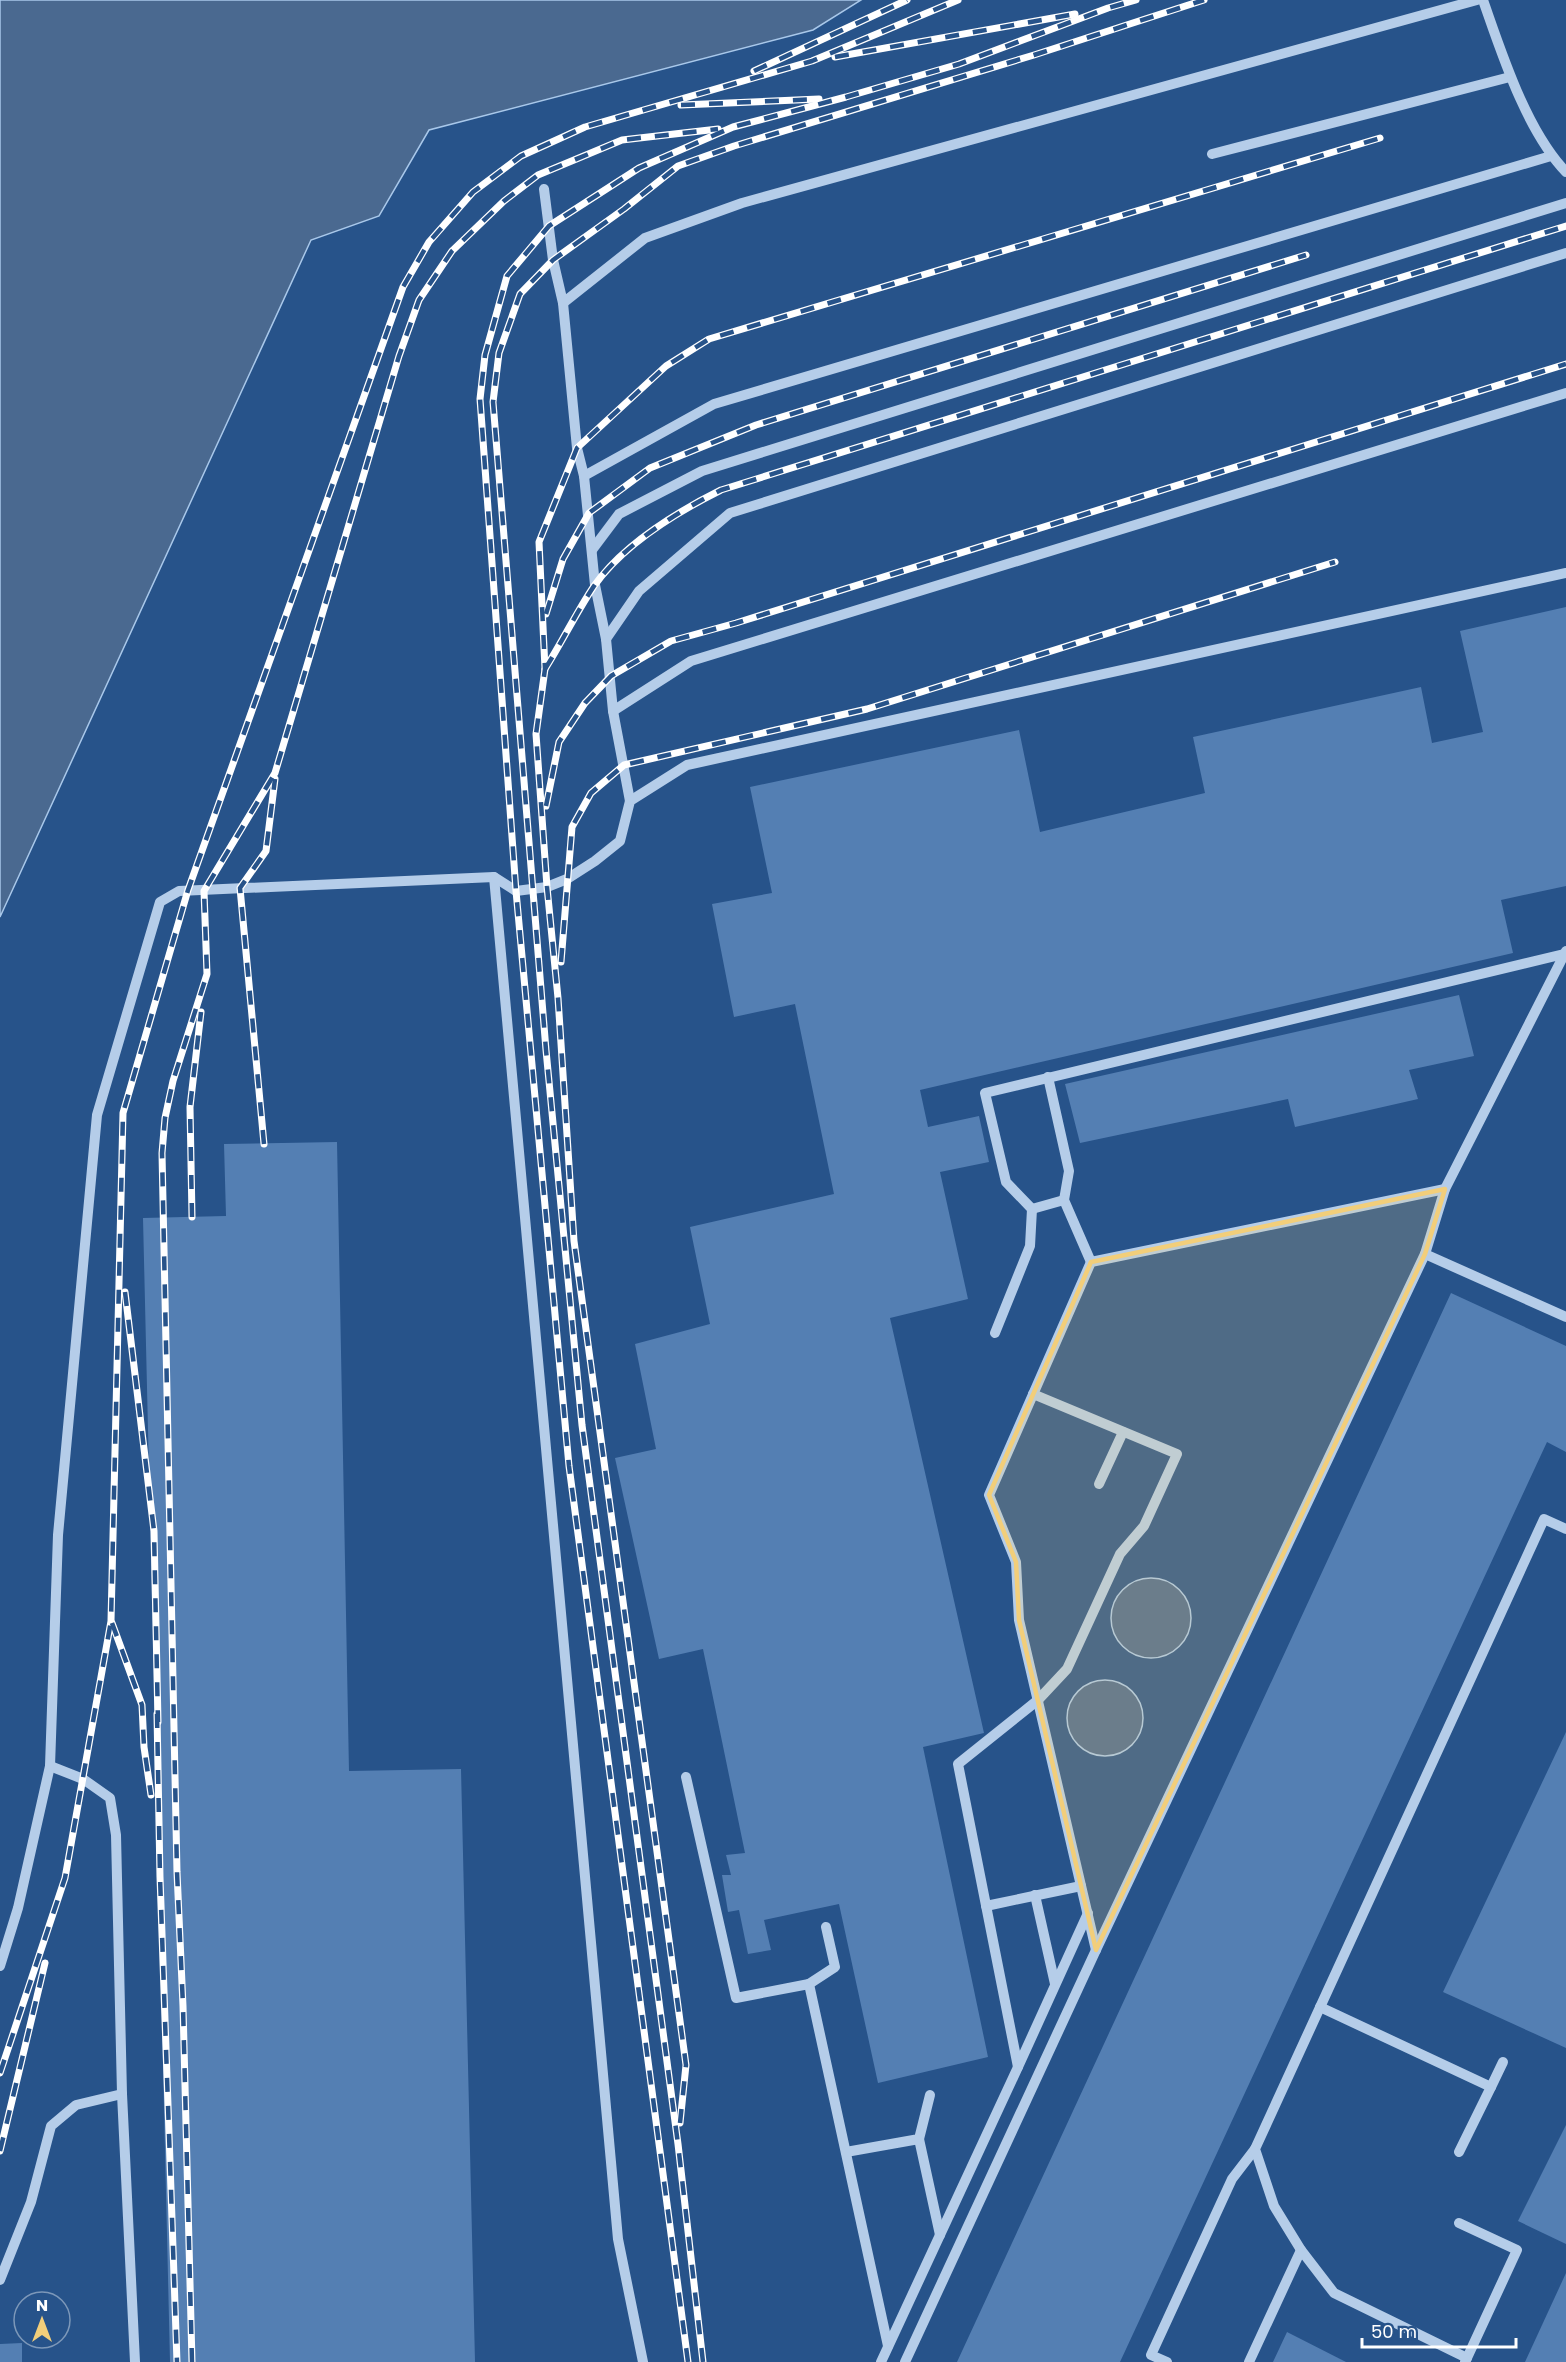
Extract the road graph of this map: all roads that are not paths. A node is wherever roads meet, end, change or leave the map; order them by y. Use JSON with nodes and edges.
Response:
{"nodes":[{"id":1,"x":1477,"y":0,"type":"edge"},
{"id":2,"x":1484,"y":0,"type":"edge"},
{"id":3,"x":1510,"y":76,"type":"junction"},
{"id":4,"x":1212,"y":154,"type":"dead end"},
{"id":5,"x":1551,"y":156,"type":"junction"},
{"id":6,"x":1566,"y":171,"type":"edge"},
{"id":7,"x":544,"y":189,"type":"dead end"},
{"id":8,"x":1566,"y":203,"type":"edge"},
{"id":9,"x":1566,"y":253,"type":"edge"},
{"id":10,"x":563,"y":303,"type":"junction"},
{"id":11,"x":1566,"y":393,"type":"edge"},
{"id":12,"x":584,"y":476,"type":"junction"},
{"id":13,"x":592,"y":550,"type":"junction"},
{"id":14,"x":1566,"y":573,"type":"edge"},
{"id":15,"x":606,"y":639,"type":"junction"},
{"id":16,"x":613,"y":711,"type":"junction"},
{"id":17,"x":630,"y":801,"type":"junction"},
{"id":18,"x":494,"y":877,"type":"junction"},
{"id":19,"x":1565,"y":953,"type":"edge"},
{"id":20,"x":1048,"y":1077,"type":"junction"},
{"id":21,"x":1445,"y":1189,"type":"junction"},
{"id":22,"x":1064,"y":1200,"type":"junction"},
{"id":23,"x":1032,"y":1209,"type":"junction"},
{"id":24,"x":1425,"y":1254,"type":"junction"},
{"id":25,"x":1091,"y":1262,"type":"junction"},
{"id":26,"x":1566,"y":1317,"type":"edge"},
{"id":27,"x":995,"y":1333,"type":"dead end"},
{"id":28,"x":1033,"y":1394,"type":"junction"},
{"id":29,"x":1123,"y":1432,"type":"junction"},
{"id":30,"x":1099,"y":1484,"type":"dead end"},
{"id":31,"x":1566,"y":1529,"type":"edge"},
{"id":32,"x":1038,"y":1700,"type":"junction"},
{"id":33,"x":50,"y":1766,"type":"junction"},
{"id":34,"x":686,"y":1777,"type":"dead end"},
{"id":35,"x":1081,"y":1886,"type":"junction"},
{"id":36,"x":1035,"y":1895,"type":"junction"},
{"id":37,"x":986,"y":1906,"type":"junction"},
{"id":38,"x":1088,"y":1913,"type":"junction"},
{"id":39,"x":826,"y":1927,"type":"dead end"},
{"id":40,"x":1096,"y":1950,"type":"junction"},
{"id":41,"x":0,"y":1965,"type":"edge"},
{"id":42,"x":809,"y":1984,"type":"junction"},
{"id":43,"x":1055,"y":1984,"type":"junction"},
{"id":44,"x":1320,"y":2007,"type":"junction"},
{"id":45,"x":1503,"y":2062,"type":"dead end"},
{"id":46,"x":1018,"y":2067,"type":"junction"},
{"id":47,"x":1491,"y":2087,"type":"junction"},
{"id":48,"x":122,"y":2094,"type":"junction"},
{"id":49,"x":930,"y":2095,"type":"dead end"},
{"id":50,"x":919,"y":2139,"type":"junction"},
{"id":51,"x":1255,"y":2149,"type":"junction"},
{"id":52,"x":846,"y":2152,"type":"junction"},
{"id":53,"x":1459,"y":2152,"type":"dead end"},
{"id":54,"x":1459,"y":2223,"type":"dead end"},
{"id":55,"x":940,"y":2235,"type":"junction"},
{"id":56,"x":1301,"y":2250,"type":"junction"},
{"id":57,"x":0,"y":2280,"type":"edge"},
{"id":58,"x":888,"y":2346,"type":"junction"},
{"id":59,"x":1466,"y":2360,"type":"edge"},
{"id":60,"x":135,"y":2362,"type":"edge"},
{"id":61,"x":643,"y":2362,"type":"edge"},
{"id":62,"x":881,"y":2362,"type":"edge"},
{"id":63,"x":905,"y":2362,"type":"edge"},
{"id":64,"x":1167,"y":2362,"type":"edge"},
{"id":65,"x":1249,"y":2362,"type":"edge"}],
"edges":[{"from":1,"to":10,"type":"street"},
{"from":2,"to":3,"type":"street"},
{"from":3,"to":4,"type":"street"},
{"from":3,"to":5,"type":"street"},
{"from":5,"to":6,"type":"street"},
{"from":5,"to":12,"type":"street"},
{"from":7,"to":10,"type":"street"},
{"from":8,"to":13,"type":"street"},
{"from":9,"to":15,"type":"street"},
{"from":10,"to":12,"type":"street"},
{"from":11,"to":16,"type":"street"},
{"from":12,"to":13,"type":"street"},
{"from":13,"to":15,"type":"street"},
{"from":14,"to":17,"type":"street"},
{"from":15,"to":16,"type":"street"},
{"from":16,"to":17,"type":"street"},
{"from":17,"to":18,"type":"street"},
{"from":18,"to":33,"type":"street"},
{"from":18,"to":61,"type":"street"},
{"from":19,"to":20,"type":"street"},
{"from":19,"to":21,"type":"street"},
{"from":20,"to":22,"type":"street"},
{"from":20,"to":23,"type":"street"},
{"from":21,"to":24,"type":"street"},
{"from":21,"to":25,"type":"street"},
{"from":22,"to":23,"type":"street"},
{"from":22,"to":25,"type":"street"},
{"from":23,"to":27,"type":"street"},
{"from":24,"to":26,"type":"street"},
{"from":24,"to":40,"type":"street"},
{"from":25,"to":28,"type":"street"},
{"from":28,"to":29,"type":"street"},
{"from":28,"to":32,"type":"street"},
{"from":29,"to":30,"type":"street"},
{"from":29,"to":32,"type":"street"},
{"from":31,"to":44,"type":"street"},
{"from":32,"to":35,"type":"street"},
{"from":32,"to":37,"type":"street"},
{"from":33,"to":41,"type":"street"},
{"from":33,"to":48,"type":"street"},
{"from":34,"to":42,"type":"street"},
{"from":35,"to":36,"type":"street"},
{"from":35,"to":38,"type":"street"},
{"from":36,"to":37,"type":"street"},
{"from":36,"to":43,"type":"street"},
{"from":37,"to":46,"type":"street"},
{"from":38,"to":40,"type":"street"},
{"from":38,"to":43,"type":"street"},
{"from":39,"to":42,"type":"street"},
{"from":40,"to":63,"type":"street"},
{"from":42,"to":52,"type":"street"},
{"from":43,"to":46,"type":"street"},
{"from":44,"to":47,"type":"street"},
{"from":44,"to":51,"type":"street"},
{"from":45,"to":47,"type":"street"},
{"from":46,"to":55,"type":"street"},
{"from":47,"to":53,"type":"street"},
{"from":48,"to":57,"type":"street"},
{"from":48,"to":60,"type":"street"},
{"from":49,"to":50,"type":"street"},
{"from":50,"to":52,"type":"street"},
{"from":50,"to":55,"type":"street"},
{"from":51,"to":56,"type":"street"},
{"from":51,"to":64,"type":"street"},
{"from":52,"to":58,"type":"street"},
{"from":54,"to":59,"type":"street"},
{"from":55,"to":58,"type":"street"},
{"from":56,"to":59,"type":"street"},
{"from":56,"to":65,"type":"street"},
{"from":58,"to":62,"type":"street"}]}
